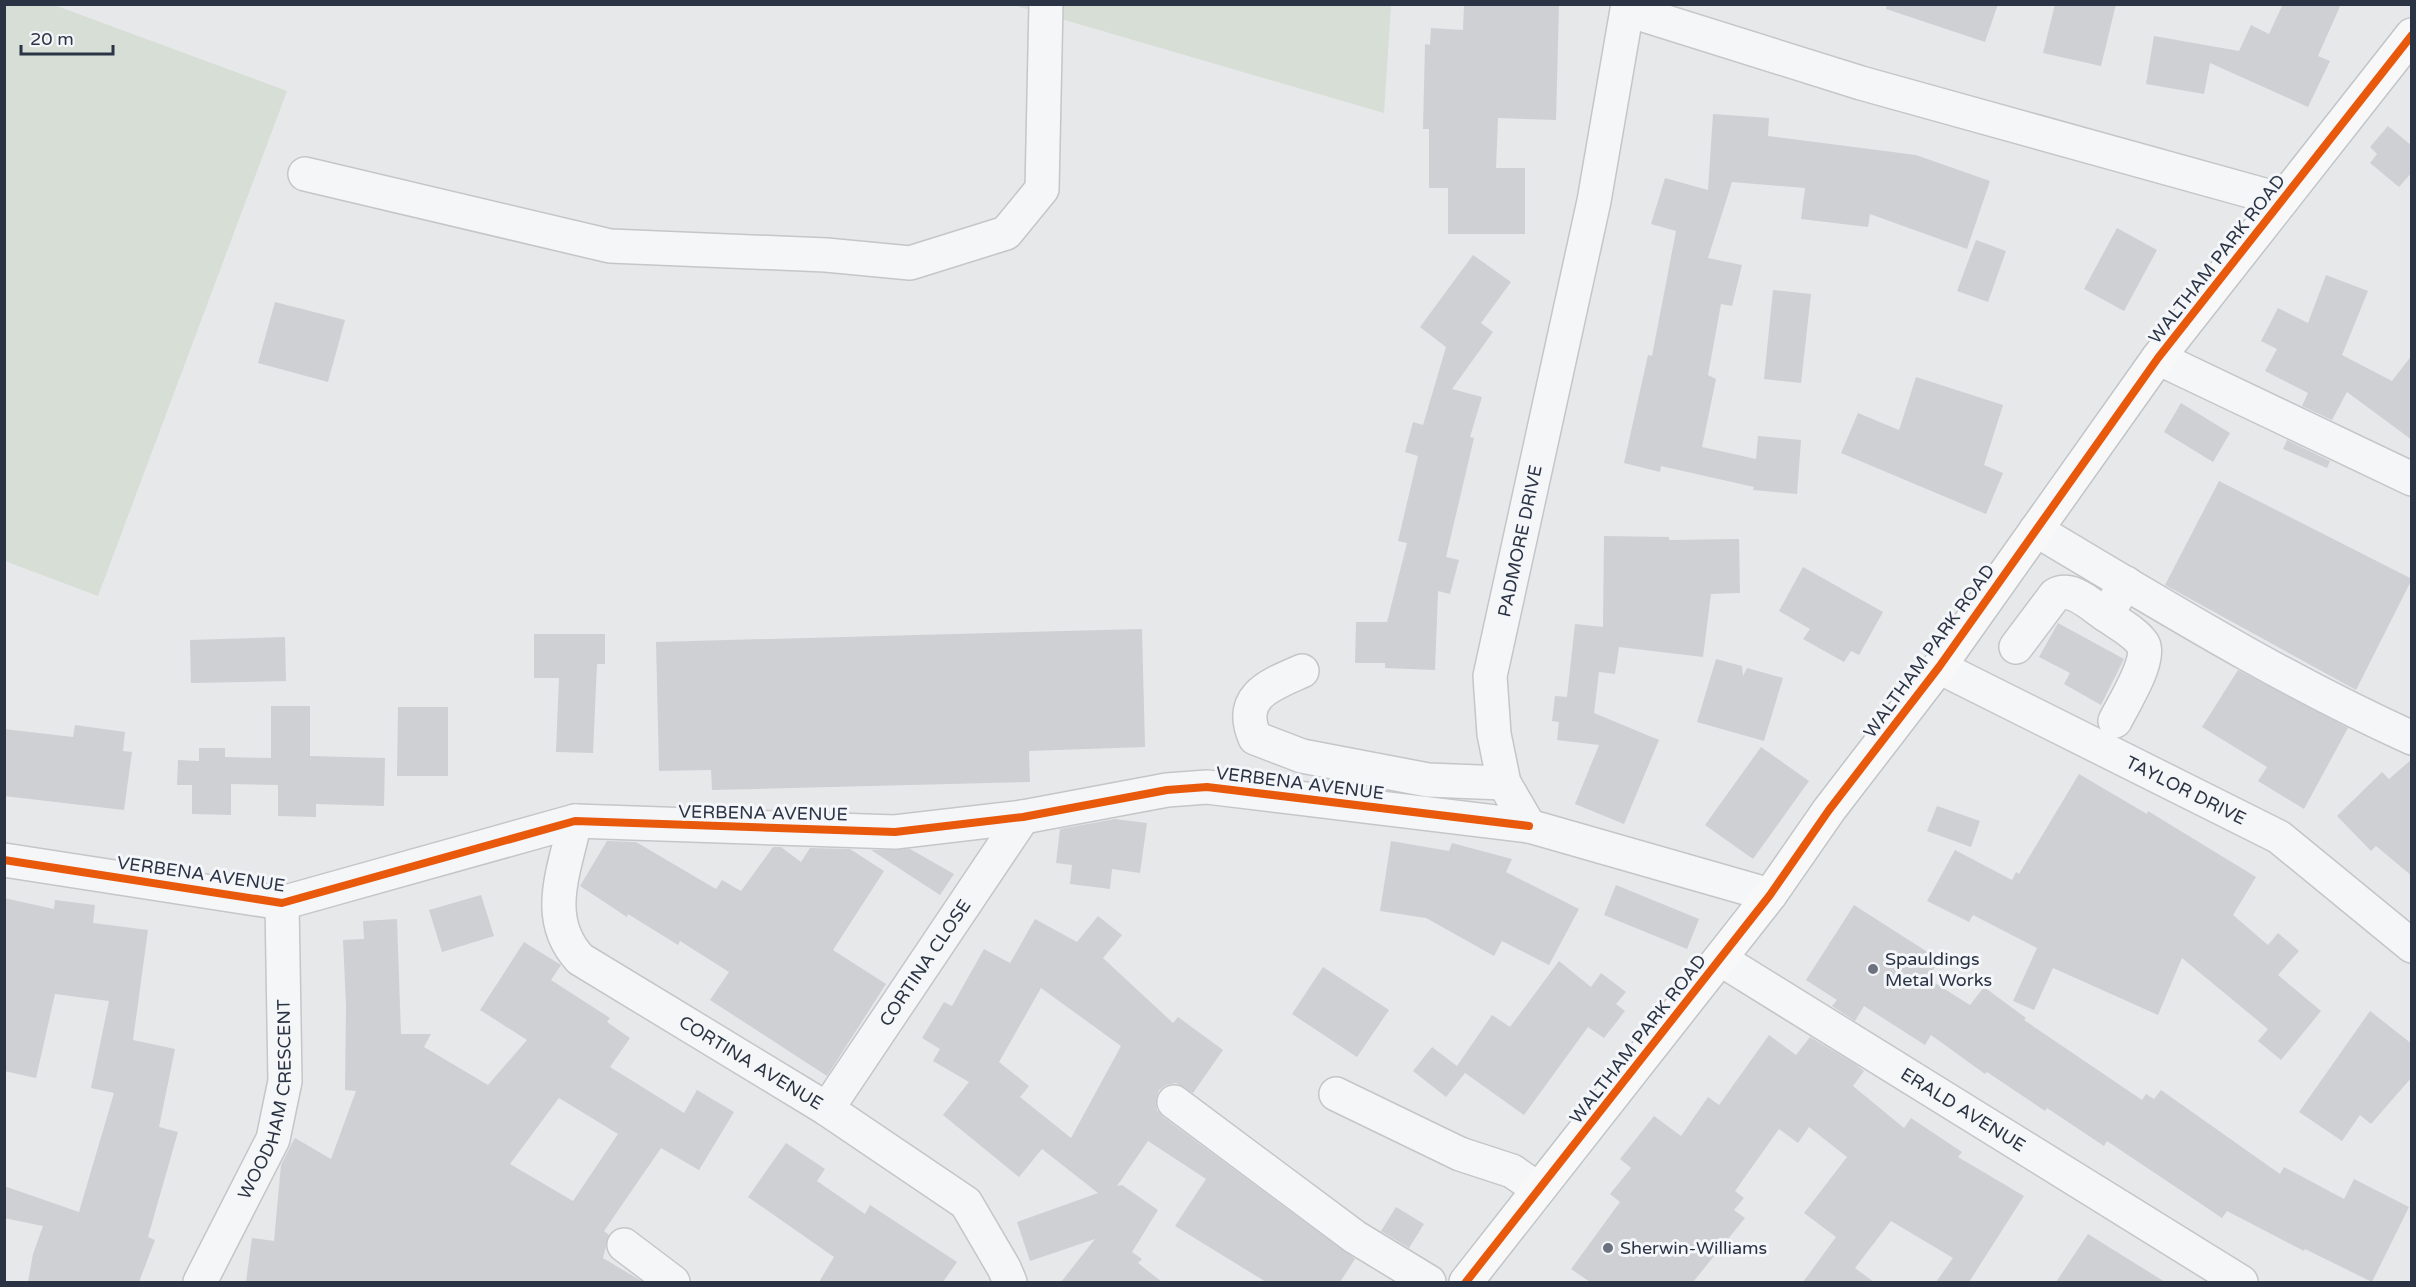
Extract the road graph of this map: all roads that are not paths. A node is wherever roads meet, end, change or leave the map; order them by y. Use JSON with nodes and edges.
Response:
{"nodes":[{"id":1,"x":1046,"y":4,"type":"edge"},
{"id":2,"x":1628,"y":7,"type":"edge"},
{"id":3,"x":2412,"y":34,"type":"edge"},
{"id":4,"x":305,"y":174,"type":"dead end"},
{"id":5,"x":2282,"y":200,"type":"junction"},
{"id":6,"x":2158,"y":358,"type":"junction"},
{"id":7,"x":2412,"y":479,"type":"edge"},
{"id":8,"x":2036,"y":530,"type":"junction"},
{"id":9,"x":2126,"y":583,"type":"junction"},
{"id":10,"x":2106,"y":615,"type":"junction"},
{"id":11,"x":2016,"y":647,"type":"dead end"},
{"id":12,"x":1940,"y":667,"type":"junction"},
{"id":13,"x":1302,"y":671,"type":"dead end"},
{"id":14,"x":2115,"y":721,"type":"dead end"},
{"id":15,"x":2412,"y":738,"type":"edge"},
{"id":16,"x":1504,"y":783,"type":"junction"},
{"id":17,"x":1023,"y":817,"type":"junction"},
{"id":18,"x":576,"y":821,"type":"junction"},
{"id":19,"x":1529,"y":826,"type":"junction"},
{"id":20,"x":4,"y":860,"type":"edge"},
{"id":21,"x":1770,"y":895,"type":"junction"},
{"id":22,"x":282,"y":903,"type":"junction"},
{"id":23,"x":2412,"y":946,"type":"edge"},
{"id":24,"x":1720,"y":959,"type":"junction"},
{"id":25,"x":1336,"y":1094,"type":"dead end"},
{"id":26,"x":1174,"y":1102,"type":"dead end"},
{"id":27,"x":827,"y":1109,"type":"junction"},
{"id":28,"x":1538,"y":1189,"type":"junction"},
{"id":29,"x":624,"y":1245,"type":"dead end"},
{"id":30,"x":2201,"y":1271,"type":"edge"},
{"id":31,"x":200,"y":1282,"type":"edge"},
{"id":32,"x":673,"y":1282,"type":"edge"},
{"id":33,"x":1010,"y":1282,"type":"edge"},
{"id":34,"x":1429,"y":1282,"type":"edge"},
{"id":35,"x":1466,"y":1282,"type":"edge"},
{"id":36,"x":2241,"y":1282,"type":"edge"}],
"edges":[{"from":1,"to":4,"type":"street"},
{"from":2,"to":5,"type":"street"},
{"from":2,"to":16,"type":"street","name":"PADMORE DRIVE"},
{"from":3,"to":5,"type":"main road","name":"WALTHAM PARK ROAD"},
{"from":5,"to":6,"type":"main road","name":"WALTHAM PARK ROAD"},
{"from":6,"to":7,"type":"street"},
{"from":6,"to":8,"type":"main road","name":"WALTHAM PARK ROAD"},
{"from":8,"to":9,"type":"street"},
{"from":8,"to":12,"type":"main road","name":"WALTHAM PARK ROAD"},
{"from":9,"to":10,"type":"street"},
{"from":9,"to":15,"type":"street"},
{"from":10,"to":11,"type":"street"},
{"from":10,"to":14,"type":"street"},
{"from":12,"to":21,"type":"main road","name":"WALTHAM PARK ROAD"},
{"from":12,"to":23,"type":"street","name":"TAYLOR DRIVE"},
{"from":13,"to":16,"type":"street"},
{"from":16,"to":19,"type":"street","name":"PADMORE DRIVE"},
{"from":17,"to":18,"type":"street","name":"VERBENA AVENUE"},
{"from":17,"to":19,"type":"street","name":"VERBENA AVENUE"},
{"from":17,"to":27,"type":"street","name":"CORTINA CLOSE"},
{"from":18,"to":22,"type":"street","name":"VERBENA AVENUE"},
{"from":18,"to":27,"type":"street","name":"CORTINA AVENUE"},
{"from":19,"to":21,"type":"street"},
{"from":20,"to":22,"type":"street","name":"VERBENA AVENUE"},
{"from":21,"to":24,"type":"main road","name":"WALTHAM PARK ROAD"},
{"from":22,"to":31,"type":"street","name":"WOODHAM CRESCENT"},
{"from":24,"to":28,"type":"main road","name":"WALTHAM PARK ROAD"},
{"from":24,"to":30,"type":"street","name":"ERALD AVENUE"},
{"from":25,"to":28,"type":"street"},
{"from":26,"to":34,"type":"street"},
{"from":27,"to":33,"type":"street","name":"CORTINA AVENUE"},
{"from":28,"to":35,"type":"main road","name":"WALTHAM PARK ROAD"},
{"from":29,"to":32,"type":"street"},
{"from":30,"to":36,"type":"street","name":"ERALD AVENUE"}]}
